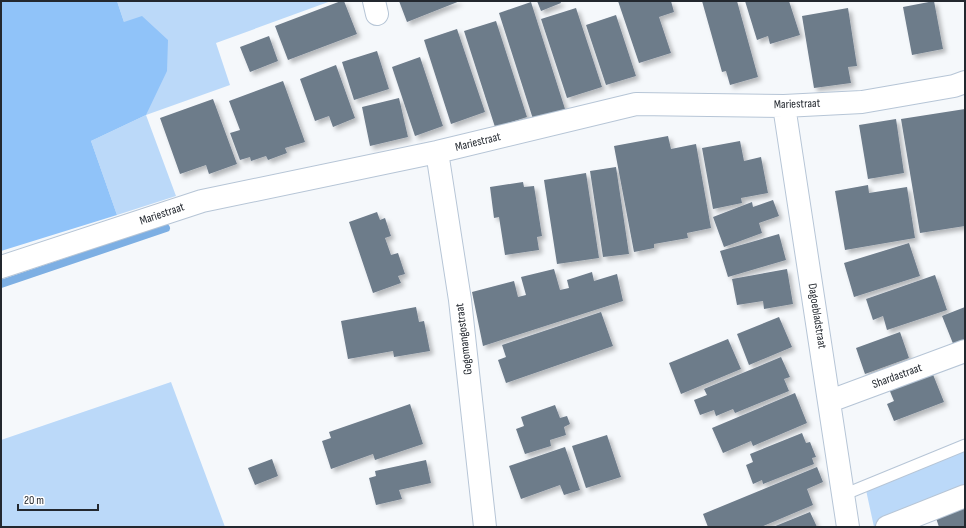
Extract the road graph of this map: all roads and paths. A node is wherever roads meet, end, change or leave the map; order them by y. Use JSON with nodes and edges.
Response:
{"nodes":[{"id":1,"x":965,"y":82,"type":"edge"},
{"id":2,"x":784,"y":106,"type":"junction"},
{"id":3,"x":437,"y":152,"type":"junction"},
{"id":4,"x":1,"y":267,"type":"edge"},
{"id":5,"x":965,"y":351,"type":"edge"},
{"id":6,"x":830,"y":401,"type":"junction"},
{"id":7,"x":965,"y":445,"type":"edge"},
{"id":8,"x":843,"y":495,"type":"junction"},
{"id":9,"x":965,"y":496,"type":"edge"},
{"id":10,"x":485,"y":527,"type":"edge"},
{"id":11,"x":848,"y":527,"type":"edge"},
{"id":12,"x":887,"y":527,"type":"edge"}],
"edges":[{"from":1,"to":2,"type":"street","name":"Mariestraat"},
{"from":2,"to":3,"type":"street","name":"Mariestraat"},
{"from":2,"to":6,"type":"street","name":"Dagoebladstraat"},
{"from":3,"to":4,"type":"street","name":"Mariestraat"},
{"from":3,"to":10,"type":"street","name":"Gogomangostraat"},
{"from":5,"to":6,"type":"street","name":"Shardastraat"},
{"from":6,"to":8,"type":"street","name":"Dagoebladstraat"},
{"from":7,"to":8,"type":"lane"},
{"from":8,"to":11,"type":"street","name":"Dagoebladstraat"},
{"from":9,"to":12,"type":"street"}]}
